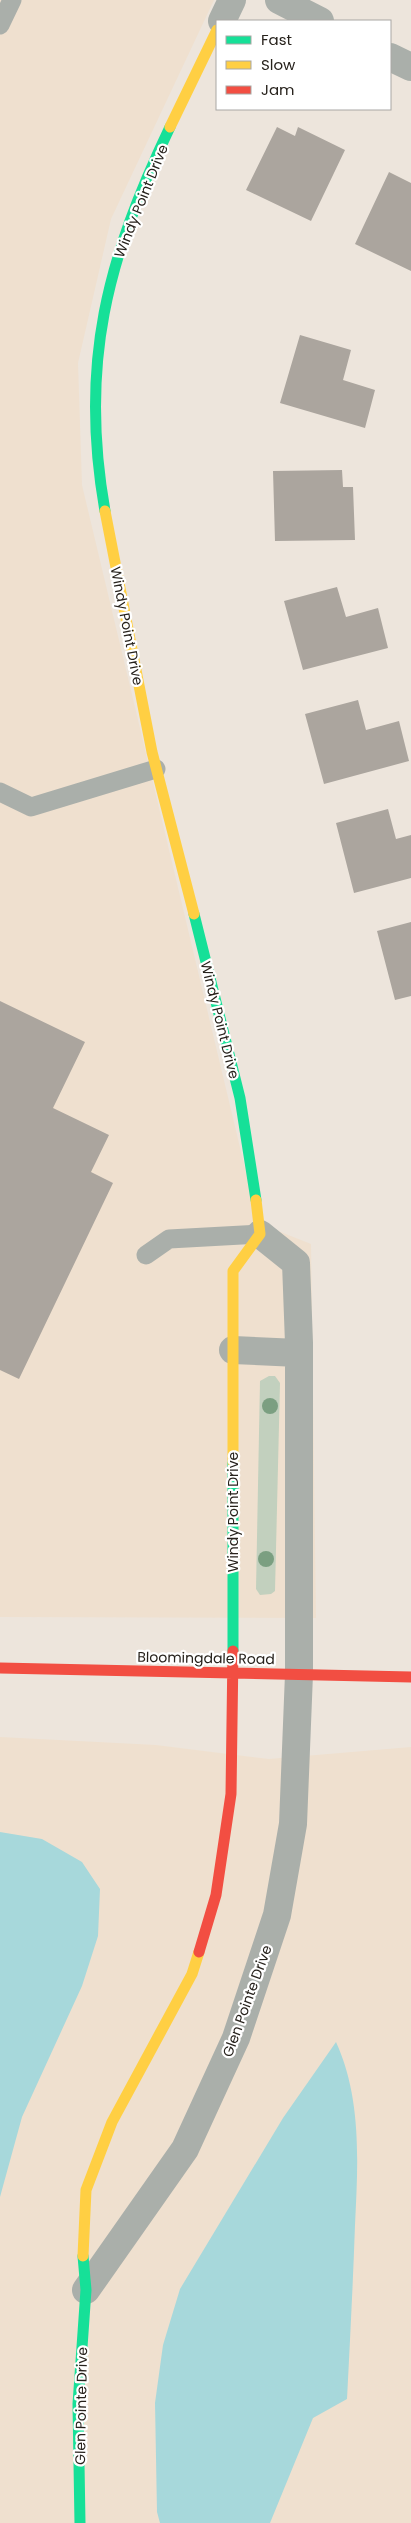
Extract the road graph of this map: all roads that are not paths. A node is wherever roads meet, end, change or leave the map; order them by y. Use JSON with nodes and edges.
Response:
{"nodes":[{"id":1,"x":12,"y":0,"type":"edge"},
{"id":2,"x":232,"y":0,"type":"edge"},
{"id":3,"x":279,"y":0,"type":"edge"},
{"id":4,"x":222,"y":20,"type":"edge"},
{"id":5,"x":318,"y":20,"type":"edge"},
{"id":6,"x":0,"y":25,"type":"edge"},
{"id":7,"x":216,"y":32,"type":"edge"},
{"id":8,"x":391,"y":57,"type":"edge"},
{"id":9,"x":411,"y":67,"type":"edge"},
{"id":10,"x":156,"y":770,"type":"junction"},
{"id":11,"x":0,"y":792,"type":"edge"},
{"id":12,"x":260,"y":1234,"type":"junction"},
{"id":13,"x":146,"y":1255,"type":"dead end"},
{"id":14,"x":233,"y":1350,"type":"junction"},
{"id":15,"x":298,"y":1353,"type":"junction"},
{"id":16,"x":0,"y":1668,"type":"edge"},
{"id":17,"x":233,"y":1673,"type":"junction"},
{"id":18,"x":298,"y":1674,"type":"junction"},
{"id":19,"x":411,"y":1676,"type":"edge"},
{"id":20,"x":86,"y":2290,"type":"junction"},
{"id":21,"x":80,"y":2523,"type":"edge"}],
"edges":[{"from":1,"to":6,"type":"lane"},
{"from":2,"to":4,"type":"street"},
{"from":3,"to":5,"type":"street"},
{"from":7,"to":10,"type":"street","name":"Windy Point Drive"},
{"from":8,"to":9,"type":"street"},
{"from":10,"to":11,"type":"lane"},
{"from":10,"to":12,"type":"street","name":"Windy Point Drive"},
{"from":12,"to":13,"type":"lane"},
{"from":12,"to":14,"type":"street","name":"Windy Point Drive"},
{"from":12,"to":15,"type":"street"},
{"from":14,"to":15,"type":"street"},
{"from":14,"to":17,"type":"street","name":"Windy Point Drive"},
{"from":15,"to":18,"type":"street"},
{"from":16,"to":17,"type":"street","name":"Bloomingdale Road"},
{"from":17,"to":18,"type":"street","name":"Bloomingdale Road"},
{"from":17,"to":20,"type":"street","name":"Glen Pointe Drive"},
{"from":18,"to":19,"type":"street","name":"Bloomingdale Road"},
{"from":18,"to":20,"type":"street","name":"Glen Pointe Drive"},
{"from":20,"to":21,"type":"street","name":"Glen Pointe Drive"}]}
